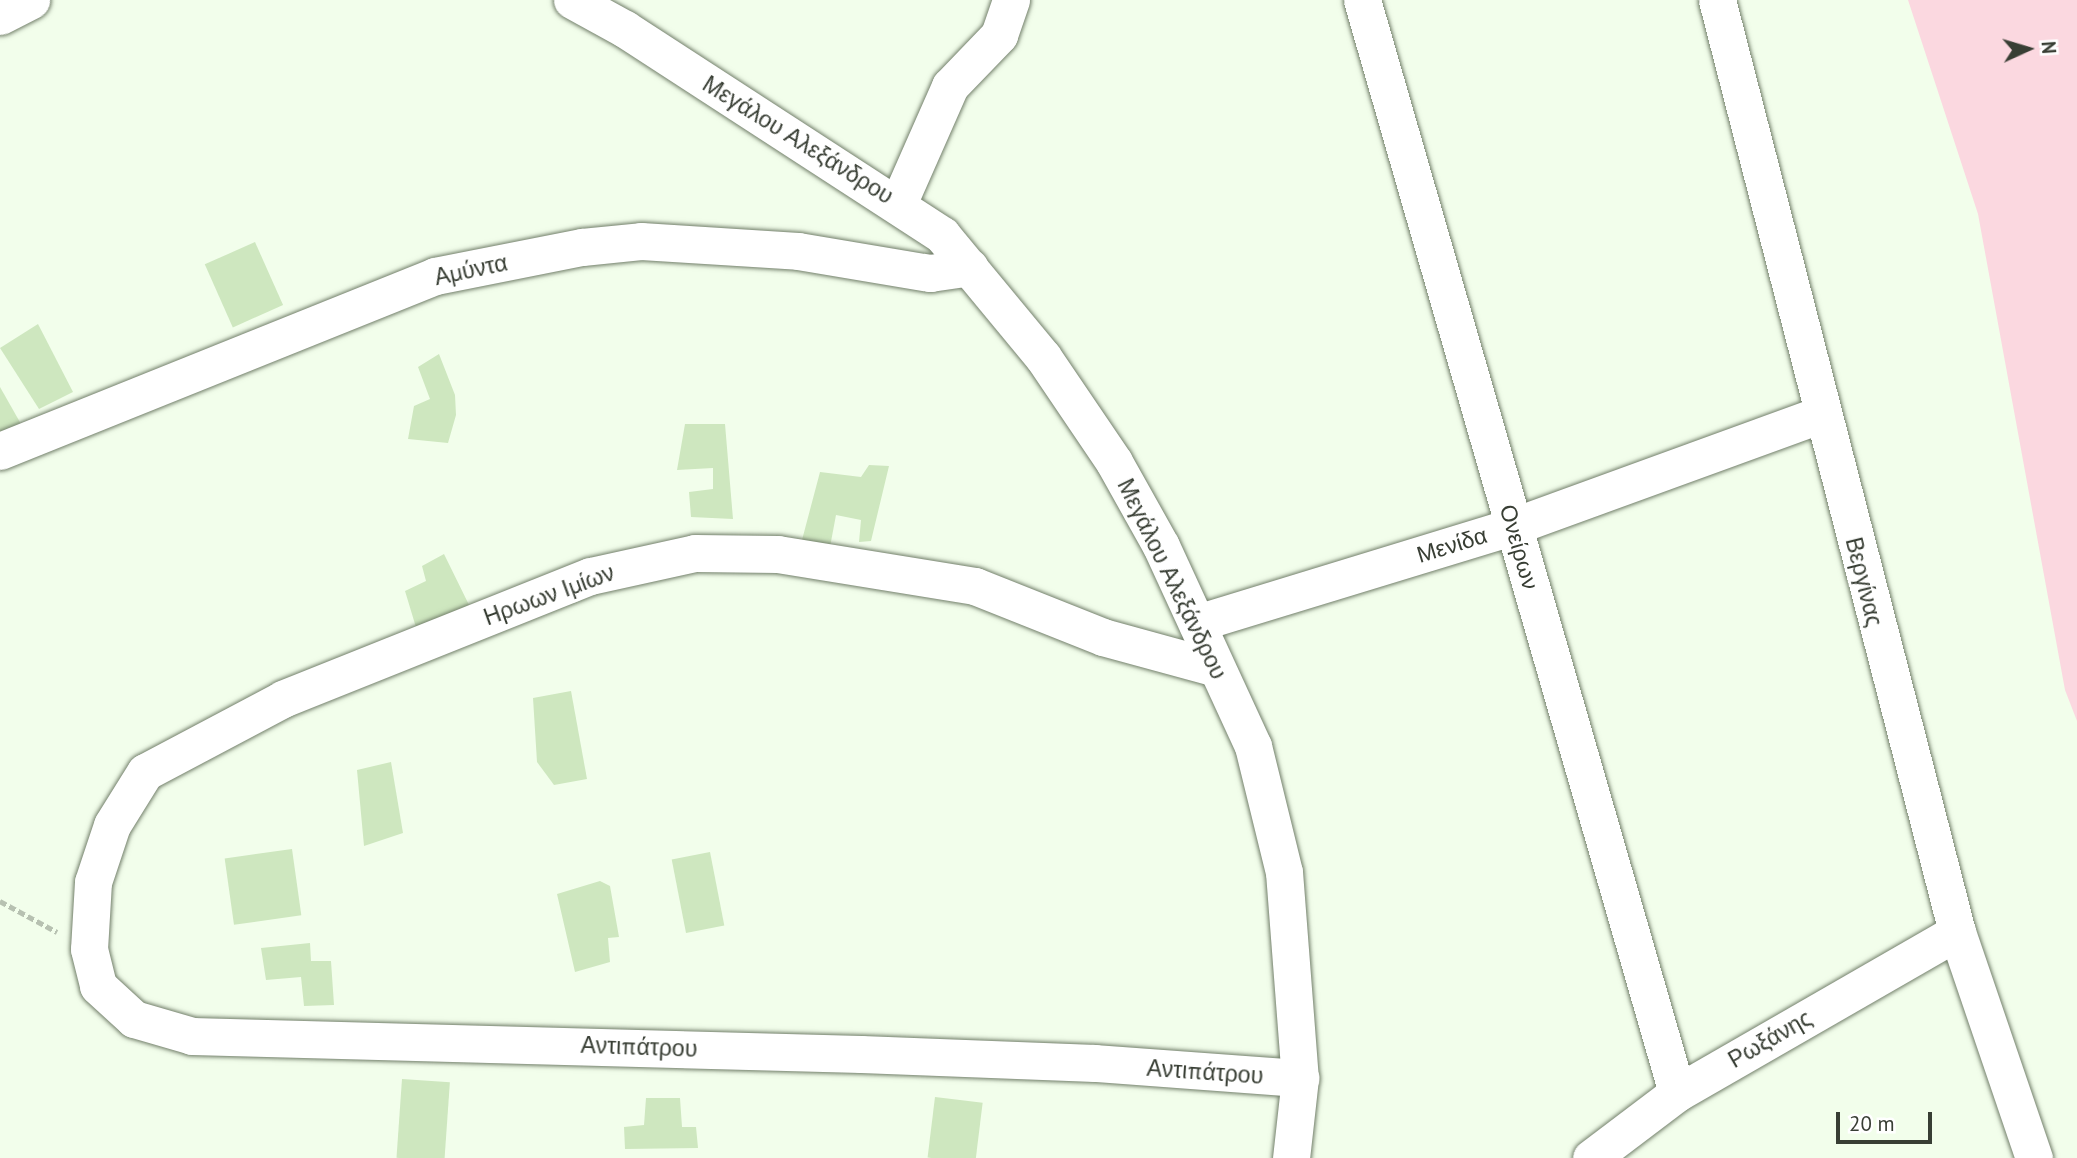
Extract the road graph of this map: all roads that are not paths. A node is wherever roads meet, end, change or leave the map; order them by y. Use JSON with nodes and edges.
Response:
{"nodes":[{"id":1,"x":31,"y":0,"type":"edge"},
{"id":2,"x":572,"y":0,"type":"edge"},
{"id":3,"x":1012,"y":0,"type":"edge"},
{"id":4,"x":1362,"y":0,"type":"edge"},
{"id":5,"x":1717,"y":0,"type":"edge"},
{"id":6,"x":631,"y":14,"type":"edge"},
{"id":7,"x":0,"y":16,"type":"edge"},
{"id":8,"x":898,"y":204,"type":"junction"},
{"id":9,"x":970,"y":267,"type":"junction"},
{"id":10,"x":1821,"y":414,"type":"junction"},
{"id":11,"x":0,"y":451,"type":"edge"},
{"id":12,"x":1514,"y":526,"type":"junction"},
{"id":13,"x":1197,"y":623,"type":"junction"},
{"id":14,"x":1216,"y":668,"type":"junction"},
{"id":15,"x":93,"y":882,"type":"joint"},
{"id":16,"x":1957,"y":932,"type":"junction"},
{"id":17,"x":1300,"y":1078,"type":"junction"},
{"id":18,"x":1677,"y":1093,"type":"junction"},
{"id":19,"x":1291,"y":1158,"type":"edge"},
{"id":20,"x":1591,"y":1158,"type":"edge"},
{"id":21,"x":2034,"y":1158,"type":"edge"}],
"edges":[{"from":1,"to":7,"type":"street"},
{"from":2,"to":6,"type":"street","name":"Μεγάλου Αλεξάνδρου"},
{"from":3,"to":8,"type":"street"},
{"from":4,"to":12,"type":"street","name":"Ονείρων"},
{"from":5,"to":10,"type":"street","name":"Βεργίνας"},
{"from":6,"to":8,"type":"street","name":"Μεγάλου Αλεξάνδρου"},
{"from":8,"to":9,"type":"street","name":"Μεγάλου Αλεξάνδρου"},
{"from":9,"to":11,"type":"street","name":"Αμύντα"},
{"from":9,"to":13,"type":"street","name":"Μεγάλου Αλεξάνδρου"},
{"from":10,"to":12,"type":"street","name":"Μενίδα"},
{"from":10,"to":16,"type":"street","name":"Βεργίνας"},
{"from":12,"to":13,"type":"street","name":"Μενίδα"},
{"from":12,"to":18,"type":"street","name":"Ονείρων"},
{"from":13,"to":14,"type":"street","name":"Μεγάλου Αλεξάνδρου"},
{"from":14,"to":15,"type":"street","name":"Ηρωων Ιμίων"},
{"from":14,"to":17,"type":"street","name":"Μεγάλου Αλεξάνδρου"},
{"from":15,"to":17,"type":"street","name":"Αντιπάτρου"},
{"from":16,"to":18,"type":"street","name":"Ρωξάνης"},
{"from":16,"to":21,"type":"street","name":"Βεργίνας"},
{"from":17,"to":19,"type":"street","name":"Μεγάλου Αλεξάνδρου"},
{"from":18,"to":20,"type":"street","name":"Ρωξάνης"}]}
